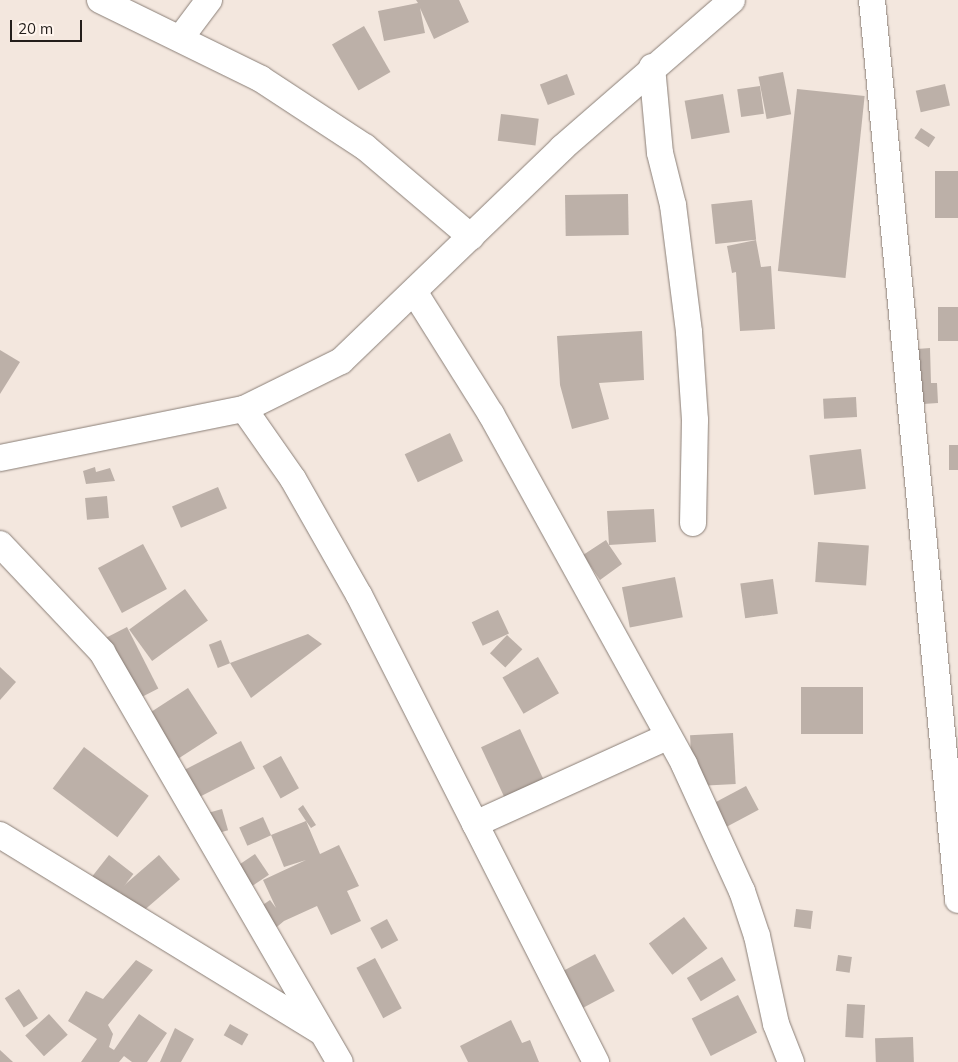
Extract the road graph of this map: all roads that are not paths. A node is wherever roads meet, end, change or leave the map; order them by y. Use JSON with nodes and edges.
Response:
{"nodes":[{"id":1,"x":100,"y":0,"type":"edge"},
{"id":2,"x":209,"y":0,"type":"edge"},
{"id":3,"x":732,"y":0,"type":"edge"},
{"id":4,"x":872,"y":0,"type":"edge"},
{"id":5,"x":182,"y":36,"type":"junction"},
{"id":6,"x":652,"y":67,"type":"junction"},
{"id":7,"x":471,"y":237,"type":"junction"},
{"id":8,"x":415,"y":293,"type":"junction"},
{"id":9,"x":244,"y":409,"type":"junction"},
{"id":10,"x":0,"y":458,"type":"edge"},
{"id":11,"x":693,"y":522,"type":"dead end"},
{"id":12,"x":0,"y":544,"type":"edge"},
{"id":13,"x":667,"y":737,"type":"junction"},
{"id":14,"x":951,"y":764,"type":"edge"},
{"id":15,"x":474,"y":824,"type":"junction"},
{"id":16,"x":0,"y":835,"type":"edge"},
{"id":17,"x":958,"y":900,"type":"edge"},
{"id":18,"x":322,"y":1032,"type":"junction"},
{"id":19,"x":340,"y":1062,"type":"edge"},
{"id":20,"x":596,"y":1062,"type":"edge"},
{"id":21,"x":790,"y":1062,"type":"edge"}],
"edges":[{"from":1,"to":5,"type":"street"},
{"from":2,"to":5,"type":"street"},
{"from":3,"to":6,"type":"street"},
{"from":4,"to":14,"type":"street"},
{"from":5,"to":7,"type":"street"},
{"from":6,"to":7,"type":"street"},
{"from":6,"to":11,"type":"street"},
{"from":7,"to":8,"type":"street"},
{"from":8,"to":9,"type":"street"},
{"from":8,"to":13,"type":"street"},
{"from":9,"to":10,"type":"street"},
{"from":9,"to":15,"type":"street"},
{"from":12,"to":18,"type":"street"},
{"from":13,"to":15,"type":"street"},
{"from":13,"to":21,"type":"street"},
{"from":14,"to":17,"type":"street"},
{"from":15,"to":20,"type":"street"},
{"from":16,"to":18,"type":"street"},
{"from":18,"to":19,"type":"street"}]}
